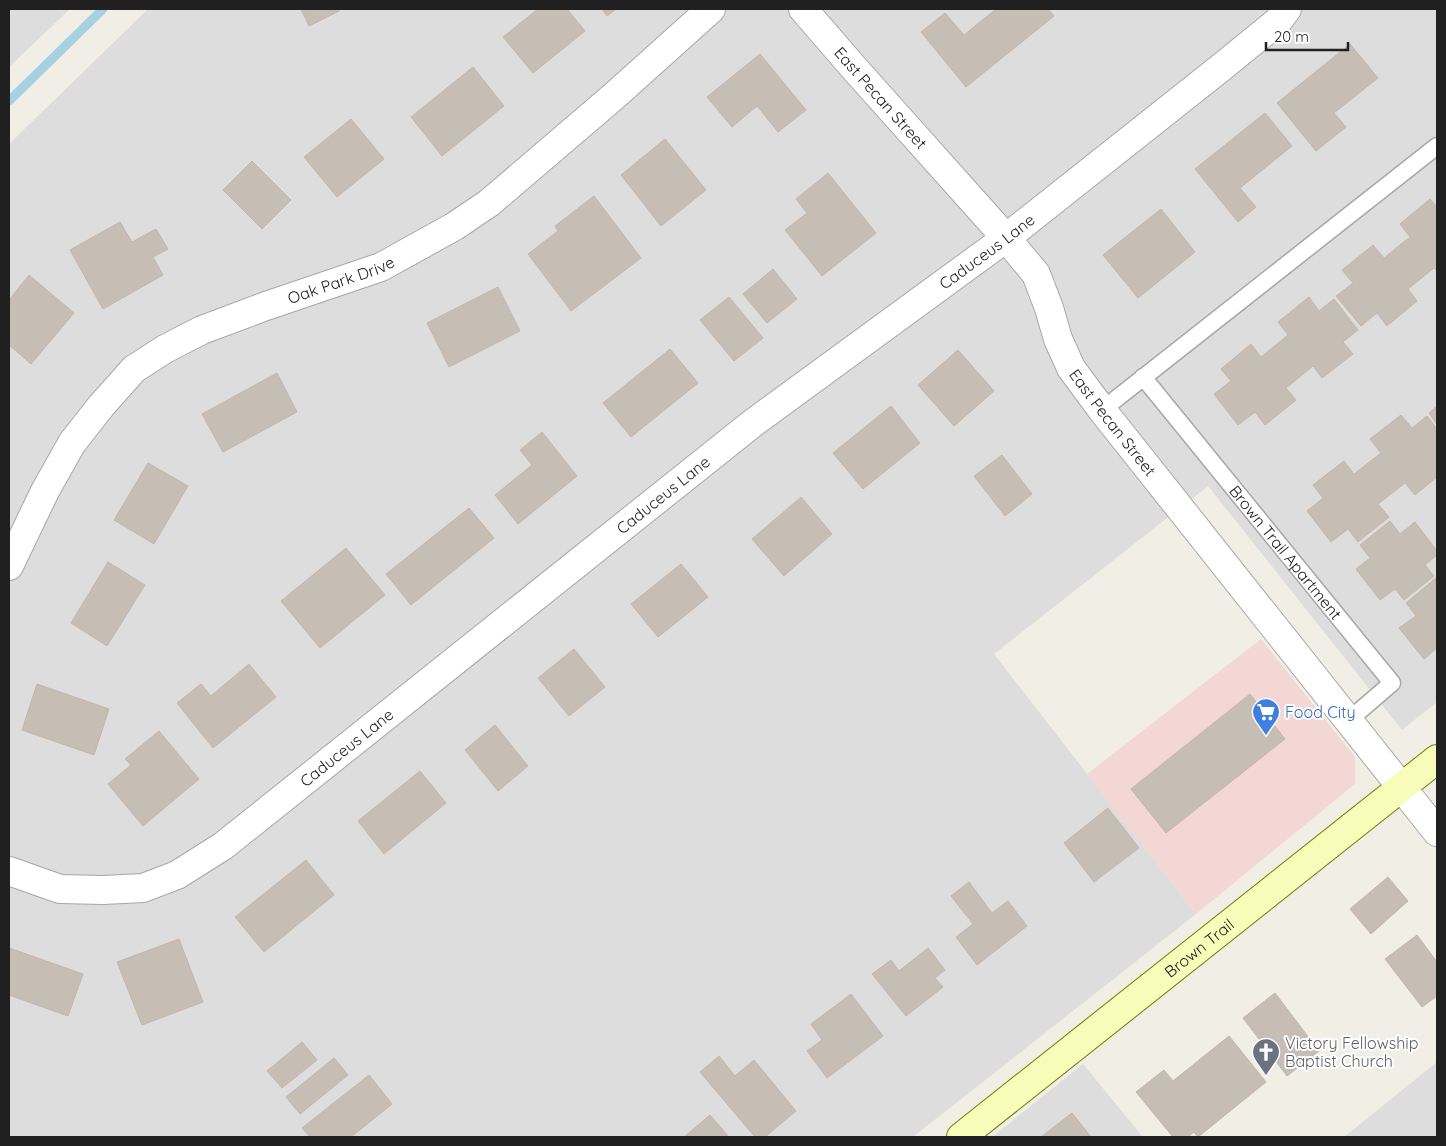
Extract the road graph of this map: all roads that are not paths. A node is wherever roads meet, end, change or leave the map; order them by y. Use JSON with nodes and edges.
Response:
{"nodes":[{"id":1,"x":710,"y":9,"type":"edge"},
{"id":2,"x":803,"y":9,"type":"edge"},
{"id":3,"x":1287,"y":9,"type":"edge"},
{"id":4,"x":1437,"y":146,"type":"edge"},
{"id":5,"x":1006,"y":238,"type":"junction"},
{"id":6,"x":1143,"y":377,"type":"junction"},
{"id":7,"x":1102,"y":410,"type":"junction"},
{"id":8,"x":9,"y":566,"type":"edge"},
{"id":9,"x":1349,"y":720,"type":"junction"},
{"id":10,"x":1437,"y":760,"type":"edge"},
{"id":11,"x":1402,"y":788,"type":"junction"},
{"id":12,"x":1437,"y":832,"type":"edge"},
{"id":13,"x":9,"y":871,"type":"edge"},
{"id":14,"x":961,"y":1137,"type":"edge"}],
"edges":[{"from":1,"to":8,"type":"street","name":"Oak Park Drive"},
{"from":2,"to":5,"type":"street","name":"East Pecan Street"},
{"from":3,"to":5,"type":"street","name":"Caduceus Lane"},
{"from":4,"to":6,"type":"lane"},
{"from":5,"to":7,"type":"street","name":"East Pecan Street"},
{"from":5,"to":13,"type":"street","name":"Caduceus Lane"},
{"from":6,"to":7,"type":"lane"},
{"from":6,"to":9,"type":"lane","name":"Brown Trail Apartment"},
{"from":7,"to":9,"type":"street","name":"East Pecan Street"},
{"from":9,"to":11,"type":"street","name":"East Pecan Street"},
{"from":10,"to":11,"type":"main road","name":"Brown Trail"},
{"from":11,"to":12,"type":"street","name":"East Pecan Street"},
{"from":11,"to":14,"type":"main road","name":"Brown Trail"}]}
